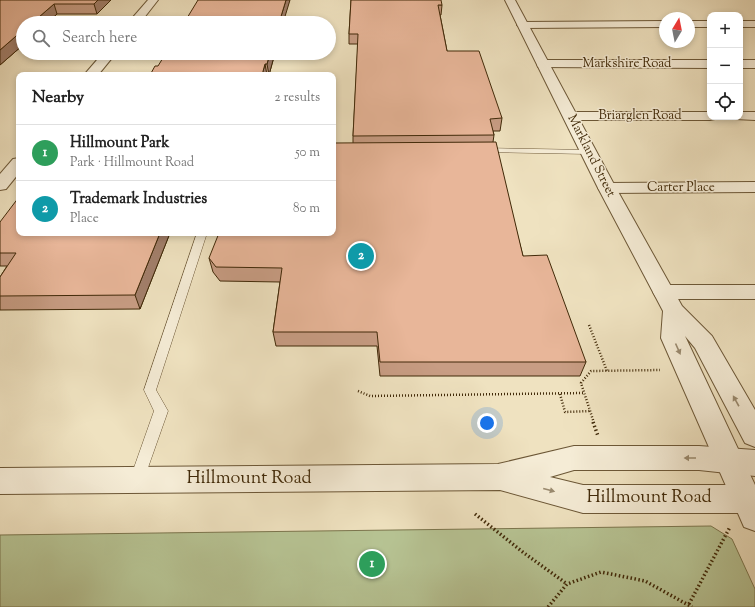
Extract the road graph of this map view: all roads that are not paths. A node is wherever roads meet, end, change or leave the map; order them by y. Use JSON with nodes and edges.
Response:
{"nodes":[{"id":1,"x":153,"y":0,"type":"edge"},
{"id":2,"x":510,"y":0,"type":"edge"},
{"id":3,"x":140,"y":16,"type":"edge"},
{"id":4,"x":659,"y":24,"type":"edge"},
{"id":5,"x":695,"y":24,"type":"edge"},
{"id":6,"x":707,"y":24,"type":"edge"},
{"id":7,"x":743,"y":24,"type":"edge"},
{"id":8,"x":755,"y":24,"type":"edge"},
{"id":9,"x":523,"y":25,"type":"junction"},
{"id":10,"x":104,"y":60,"type":"edge"},
{"id":11,"x":543,"y":64,"type":"junction"},
{"id":12,"x":707,"y":64,"type":"edge"},
{"id":13,"x":743,"y":64,"type":"edge"},
{"id":14,"x":755,"y":64,"type":"edge"},
{"id":15,"x":94,"y":72,"type":"edge"},
{"id":16,"x":570,"y":116,"type":"junction"},
{"id":17,"x":707,"y":116,"type":"edge"},
{"id":18,"x":743,"y":116,"type":"edge"},
{"id":19,"x":755,"y":116,"type":"edge"},
{"id":20,"x":477,"y":150,"type":"edge"},
{"id":21,"x":588,"y":152,"type":"junction"},
{"id":22,"x":16,"y":166,"type":"edge"},
{"id":23,"x":0,"y":185,"type":"edge"},
{"id":24,"x":755,"y":187,"type":"edge"},
{"id":25,"x":607,"y":188,"type":"junction"},
{"id":26,"x":201,"y":236,"type":"edge"},
{"id":27,"x":755,"y":292,"type":"edge"},
{"id":28,"x":669,"y":302,"type":"junction"},
{"id":29,"x":755,"y":435,"type":"edge"},
{"id":30,"x":742,"y":462,"type":"edge"},
{"id":31,"x":498,"y":476,"type":"junction"},
{"id":32,"x":137,"y":479,"type":"junction"},
{"id":33,"x":0,"y":480,"type":"edge"},
{"id":34,"x":747,"y":510,"type":"edge"}],
"edges":[{"from":1,"to":3,"type":"street"},
{"from":2,"to":9,"type":"street","name":"Markland Street"},
{"from":4,"to":9,"type":"street"},
{"from":5,"to":6,"type":"street"},
{"from":7,"to":8,"type":"street"},
{"from":9,"to":11,"type":"street","name":"Markland Street"},
{"from":10,"to":15,"type":"street"},
{"from":11,"to":12,"type":"street","name":"Markshire Road"},
{"from":11,"to":16,"type":"street","name":"Markland Street"},
{"from":13,"to":14,"type":"street"},
{"from":16,"to":17,"type":"street","name":"Briarglen Road"},
{"from":16,"to":21,"type":"street","name":"Markland Street"},
{"from":18,"to":19,"type":"street"},
{"from":20,"to":21,"type":"lane"},
{"from":21,"to":25,"type":"street","name":"Markland Street"},
{"from":22,"to":23,"type":"street"},
{"from":24,"to":25,"type":"street","name":"Carter Place"},
{"from":25,"to":28,"type":"street","name":"Markland Street"},
{"from":26,"to":32,"type":"lane"},
{"from":27,"to":28,"type":"street"},
{"from":29,"to":28,"type":"street","name":"Markland Street","one_way":true},
{"from":28,"to":30,"type":"street","one_way":true},
{"from":30,"to":31,"type":"street","name":"Hillmount Road","one_way":true},
{"from":30,"to":34,"type":"street"},
{"from":31,"to":32,"type":"street","name":"Hillmount Road"},
{"from":31,"to":34,"type":"street","name":"Hillmount Road","one_way":true},
{"from":32,"to":33,"type":"street","name":"Hillmount Road"}]}
